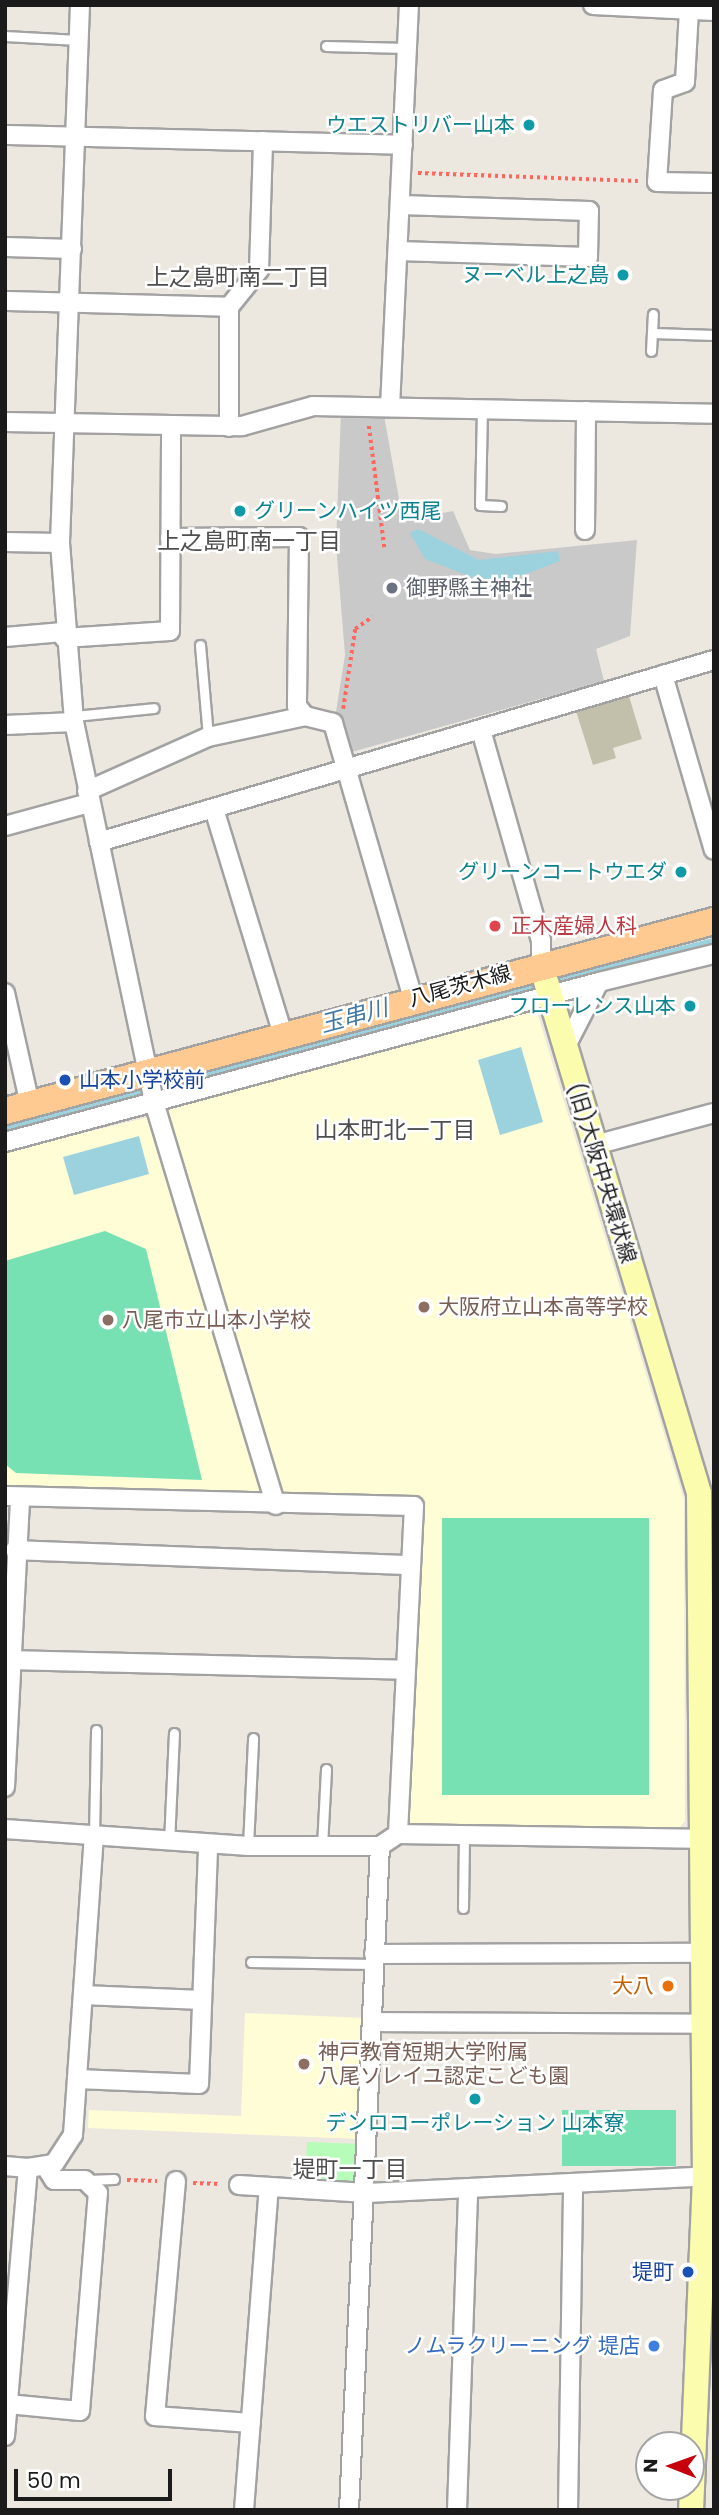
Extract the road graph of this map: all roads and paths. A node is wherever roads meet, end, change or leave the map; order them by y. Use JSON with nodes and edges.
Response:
{"nodes":[{"id":1,"x":80,"y":5,"type":"edge"},
{"id":2,"x":409,"y":5,"type":"edge"},
{"id":3,"x":593,"y":5,"type":"edge"},
{"id":4,"x":689,"y":10,"type":"junction"},
{"id":5,"x":714,"y":11,"type":"edge"},
{"id":6,"x":5,"y":36,"type":"edge"},
{"id":7,"x":78,"y":40,"type":"junction"},
{"id":8,"x":326,"y":46,"type":"dead end"},
{"id":9,"x":407,"y":48,"type":"junction"},
{"id":10,"x":5,"y":135,"type":"edge"},
{"id":11,"x":76,"y":136,"type":"junction"},
{"id":12,"x":263,"y":141,"type":"junction"},
{"id":13,"x":403,"y":145,"type":"junction"},
{"id":14,"x":401,"y":173,"type":"junction"},
{"id":15,"x":657,"y":182,"type":"junction"},
{"id":16,"x":714,"y":183,"type":"edge"},
{"id":17,"x":400,"y":205,"type":"junction"},
{"id":18,"x":5,"y":247,"type":"edge"},
{"id":19,"x":72,"y":249,"type":"junction"},
{"id":20,"x":398,"y":251,"type":"junction"},
{"id":21,"x":5,"y":301,"type":"edge"},
{"id":22,"x":71,"y":305,"type":"junction"},
{"id":23,"x":229,"y":307,"type":"junction"},
{"id":24,"x":653,"y":314,"type":"dead end"},
{"id":25,"x":653,"y":333,"type":"junction"},
{"id":26,"x":714,"y":335,"type":"edge"},
{"id":27,"x":651,"y":351,"type":"dead end"},
{"id":28,"x":367,"y":407,"type":"junction"},
{"id":29,"x":390,"y":407,"type":"junction"},
{"id":30,"x":482,"y":409,"type":"junction"},
{"id":31,"x":586,"y":411,"type":"junction"},
{"id":32,"x":714,"y":414,"type":"edge"},
{"id":33,"x":5,"y":422,"type":"edge"},
{"id":34,"x":67,"y":425,"type":"junction"},
{"id":35,"x":229,"y":427,"type":"junction"},
{"id":36,"x":171,"y":429,"type":"junction"},
{"id":37,"x":501,"y":506,"type":"dead end"},
{"id":38,"x":585,"y":530,"type":"dead end"},
{"id":39,"x":170,"y":538,"type":"junction"},
{"id":40,"x":5,"y":542,"type":"edge"},
{"id":41,"x":60,"y":543,"type":"junction"},
{"id":42,"x":385,"y":551,"type":"dead end"},
{"id":43,"x":372,"y":618,"type":"dead end"},
{"id":44,"x":63,"y":635,"type":"junction"},
{"id":45,"x":5,"y":637,"type":"edge"},
{"id":46,"x":200,"y":645,"type":"dead end"},
{"id":47,"x":714,"y":660,"type":"edge"},
{"id":48,"x":663,"y":675,"type":"junction"},
{"id":49,"x":154,"y":708,"type":"dead end"},
{"id":50,"x":305,"y":716,"type":"junction"},
{"id":51,"x":74,"y":719,"type":"junction"},
{"id":52,"x":333,"y":723,"type":"junction"},
{"id":53,"x":5,"y":725,"type":"edge"},
{"id":54,"x":481,"y":730,"type":"junction"},
{"id":55,"x":208,"y":737,"type":"junction"},
{"id":56,"x":347,"y":769,"type":"junction"},
{"id":57,"x":88,"y":797,"type":"junction"},
{"id":58,"x":214,"y":809,"type":"junction"},
{"id":59,"x":5,"y":825,"type":"edge"},
{"id":60,"x":99,"y":842,"type":"junction"},
{"id":61,"x":714,"y":850,"type":"edge"},
{"id":62,"x":714,"y":920,"type":"edge"},
{"id":63,"x":714,"y":954,"type":"edge"},
{"id":64,"x":541,"y":965,"type":"junction"},
{"id":65,"x":599,"y":982,"type":"junction"},
{"id":66,"x":5,"y":993,"type":"edge"},
{"id":67,"x":548,"y":994,"type":"junction"},
{"id":68,"x":413,"y":999,"type":"junction"},
{"id":69,"x":283,"y":1034,"type":"junction"},
{"id":70,"x":564,"y":1050,"type":"junction"},
{"id":71,"x":148,"y":1073,"type":"junction"},
{"id":72,"x":154,"y":1102,"type":"junction"},
{"id":73,"x":18,"y":1108,"type":"edge"},
{"id":74,"x":714,"y":1113,"type":"edge"},
{"id":75,"x":5,"y":1142,"type":"edge"},
{"id":76,"x":594,"y":1145,"type":"junction"},
{"id":77,"x":706,"y":1493,"type":"edge"},
{"id":78,"x":13,"y":1496,"type":"edge"},
{"id":79,"x":276,"y":1505,"type":"junction"},
{"id":80,"x":15,"y":1550,"type":"junction"},
{"id":81,"x":410,"y":1565,"type":"junction"},
{"id":82,"x":707,"y":1623,"type":"edge"},
{"id":83,"x":9,"y":1660,"type":"edge"},
{"id":84,"x":406,"y":1670,"type":"junction"},
{"id":85,"x":96,"y":1730,"type":"dead end"},
{"id":86,"x":174,"y":1733,"type":"dead end"},
{"id":87,"x":253,"y":1738,"type":"dead end"},
{"id":88,"x":326,"y":1769,"type":"dead end"},
{"id":89,"x":5,"y":1787,"type":"edge"},
{"id":90,"x":5,"y":1829,"type":"edge"},
{"id":91,"x":398,"y":1834,"type":"junction"},
{"id":92,"x":464,"y":1835,"type":"junction"},
{"id":93,"x":94,"y":1837,"type":"junction"},
{"id":94,"x":709,"y":1839,"type":"edge"},
{"id":95,"x":169,"y":1843,"type":"junction"},
{"id":96,"x":208,"y":1845,"type":"junction"},
{"id":97,"x":248,"y":1846,"type":"junction"},
{"id":98,"x":322,"y":1846,"type":"junction"},
{"id":99,"x":380,"y":1846,"type":"junction"},
{"id":100,"x":463,"y":1908,"type":"dead end"},
{"id":101,"x":704,"y":1953,"type":"junction"},
{"id":102,"x":374,"y":1959,"type":"junction"},
{"id":103,"x":251,"y":1962,"type":"dead end"},
{"id":104,"x":83,"y":1995,"type":"junction"},
{"id":105,"x":202,"y":2000,"type":"junction"},
{"id":106,"x":372,"y":2022,"type":"junction"},
{"id":107,"x":704,"y":2024,"type":"junction"},
{"id":108,"x":77,"y":2079,"type":"junction"},
{"id":109,"x":5,"y":2166,"type":"edge"},
{"id":110,"x":37,"y":2167,"type":"junction"},
{"id":111,"x":709,"y":2177,"type":"edge"},
{"id":112,"x":114,"y":2179,"type":"dead end"},
{"id":113,"x":85,"y":2180,"type":"junction"},
{"id":114,"x":176,"y":2182,"type":"dead end"},
{"id":115,"x":573,"y":2183,"type":"junction"},
{"id":116,"x":239,"y":2185,"type":"dead end"},
{"id":117,"x":269,"y":2187,"type":"junction"},
{"id":118,"x":468,"y":2188,"type":"junction"},
{"id":119,"x":367,"y":2193,"type":"junction"},
{"id":120,"x":12,"y":2271,"type":"edge"},
{"id":121,"x":8,"y":2367,"type":"edge"},
{"id":122,"x":8,"y":2404,"type":"junction"},
{"id":123,"x":251,"y":2423,"type":"junction"},
{"id":124,"x":5,"y":2436,"type":"edge"},
{"id":125,"x":244,"y":2510,"type":"edge"},
{"id":126,"x":349,"y":2510,"type":"edge"},
{"id":127,"x":457,"y":2510,"type":"edge"},
{"id":128,"x":568,"y":2510,"type":"edge"},
{"id":129,"x":691,"y":2510,"type":"edge"}],
"edges":[{"from":1,"to":7,"type":"street"},
{"from":2,"to":9,"type":"street"},
{"from":3,"to":4,"type":"street"},
{"from":4,"to":5,"type":"street"},
{"from":4,"to":15,"type":"street"},
{"from":6,"to":7,"type":"lane"},
{"from":7,"to":11,"type":"street"},
{"from":8,"to":9,"type":"lane"},
{"from":9,"to":13,"type":"street"},
{"from":10,"to":11,"type":"street"},
{"from":11,"to":12,"type":"street"},
{"from":11,"to":19,"type":"street"},
{"from":12,"to":13,"type":"street"},
{"from":12,"to":23,"type":"street"},
{"from":13,"to":14,"type":"street"},
{"from":14,"to":15,"type":"path"},
{"from":14,"to":17,"type":"street"},
{"from":15,"to":16,"type":"street"},
{"from":17,"to":20,"type":"street"},
{"from":17,"to":20,"type":"street"},
{"from":18,"to":19,"type":"street"},
{"from":19,"to":22,"type":"street"},
{"from":20,"to":29,"type":"street"},
{"from":21,"to":22,"type":"street"},
{"from":22,"to":23,"type":"street"},
{"from":22,"to":34,"type":"street"},
{"from":23,"to":35,"type":"street"},
{"from":24,"to":25,"type":"lane"},
{"from":25,"to":26,"type":"lane"},
{"from":25,"to":27,"type":"lane"},
{"from":28,"to":29,"type":"street"},
{"from":28,"to":35,"type":"street"},
{"from":28,"to":42,"type":"path"},
{"from":29,"to":30,"type":"street"},
{"from":30,"to":31,"type":"street"},
{"from":30,"to":37,"type":"lane"},
{"from":31,"to":32,"type":"street"},
{"from":31,"to":38,"type":"street"},
{"from":33,"to":34,"type":"street"},
{"from":34,"to":36,"type":"street"},
{"from":34,"to":41,"type":"street"},
{"from":35,"to":36,"type":"street"},
{"from":36,"to":39,"type":"street"},
{"from":39,"to":44,"type":"street"},
{"from":39,"to":50,"type":"street"},
{"from":40,"to":41,"type":"street"},
{"from":41,"to":44,"type":"street"},
{"from":43,"to":52,"type":"path"},
{"from":44,"to":45,"type":"street"},
{"from":44,"to":51,"type":"street"},
{"from":46,"to":55,"type":"lane"},
{"from":47,"to":48,"type":"street"},
{"from":48,"to":54,"type":"street"},
{"from":48,"to":61,"type":"street"},
{"from":49,"to":51,"type":"lane"},
{"from":50,"to":52,"type":"street"},
{"from":50,"to":55,"type":"street"},
{"from":51,"to":53,"type":"street"},
{"from":51,"to":57,"type":"street"},
{"from":52,"to":56,"type":"street"},
{"from":54,"to":56,"type":"street"},
{"from":54,"to":64,"type":"street"},
{"from":55,"to":57,"type":"street"},
{"from":56,"to":58,"type":"street"},
{"from":56,"to":68,"type":"street"},
{"from":57,"to":59,"type":"street"},
{"from":57,"to":60,"type":"street"},
{"from":58,"to":60,"type":"street"},
{"from":58,"to":69,"type":"street"},
{"from":60,"to":71,"type":"street"},
{"from":62,"to":64,"type":"main road","name":"八尾茨木線"},
{"from":63,"to":65,"type":"street"},
{"from":64,"to":67,"type":"street","name":"(旧)大阪中央環状線"},
{"from":64,"to":68,"type":"main road","name":"八尾茨木線"},
{"from":65,"to":67,"type":"street"},
{"from":65,"to":70,"type":"street"},
{"from":66,"to":73,"type":"street"},
{"from":67,"to":70,"type":"street","name":"(旧)大阪中央環状線"},
{"from":67,"to":72,"type":"street"},
{"from":68,"to":69,"type":"main road","name":"八尾茨木線"},
{"from":69,"to":71,"type":"main road","name":"八尾茨木線"},
{"from":70,"to":76,"type":"street","name":"(旧)大阪中央環状線"},
{"from":71,"to":72,"type":"street"},
{"from":71,"to":73,"type":"main road","name":"八尾茨木線"},
{"from":72,"to":75,"type":"street"},
{"from":72,"to":79,"type":"street"},
{"from":74,"to":76,"type":"street"},
{"from":76,"to":77,"type":"street","name":"(旧)大阪中央環状線"},
{"from":77,"to":82,"type":"street","name":"(旧)大阪中央環状線"},
{"from":78,"to":79,"type":"street"},
{"from":78,"to":80,"type":"street"},
{"from":79,"to":81,"type":"street"},
{"from":80,"to":81,"type":"street"},
{"from":80,"to":83,"type":"street"},
{"from":81,"to":84,"type":"street"},
{"from":82,"to":94,"type":"street","name":"(旧)大阪中央環状線"},
{"from":83,"to":84,"type":"street"},
{"from":83,"to":89,"type":"street"},
{"from":84,"to":91,"type":"street"},
{"from":85,"to":93,"type":"lane"},
{"from":86,"to":95,"type":"lane"},
{"from":87,"to":97,"type":"lane"},
{"from":88,"to":98,"type":"lane"},
{"from":90,"to":93,"type":"street"},
{"from":91,"to":92,"type":"street"},
{"from":91,"to":99,"type":"street"},
{"from":92,"to":94,"type":"street"},
{"from":92,"to":100,"type":"lane"},
{"from":93,"to":95,"type":"street"},
{"from":93,"to":104,"type":"street"},
{"from":94,"to":101,"type":"street","name":"(旧)大阪中央環状線"},
{"from":95,"to":96,"type":"street"},
{"from":96,"to":97,"type":"street"},
{"from":96,"to":105,"type":"street"},
{"from":97,"to":98,"type":"street"},
{"from":98,"to":99,"type":"street"},
{"from":99,"to":102,"type":"street"},
{"from":101,"to":102,"type":"street"},
{"from":101,"to":107,"type":"street","name":"(旧)大阪中央環状線"},
{"from":102,"to":103,"type":"lane"},
{"from":102,"to":106,"type":"street"},
{"from":104,"to":105,"type":"street"},
{"from":104,"to":108,"type":"street"},
{"from":105,"to":108,"type":"street"},
{"from":106,"to":107,"type":"street"},
{"from":106,"to":119,"type":"street"},
{"from":107,"to":111,"type":"street","name":"(旧)大阪中央環状線"},
{"from":108,"to":110,"type":"street"},
{"from":109,"to":110,"type":"street"},
{"from":110,"to":113,"type":"street"},
{"from":110,"to":120,"type":"street"},
{"from":111,"to":115,"type":"street"},
{"from":111,"to":129,"type":"street","name":"(旧)大阪中央環状線"},
{"from":112,"to":113,"type":"lane"},
{"from":113,"to":122,"type":"street"},
{"from":114,"to":123,"type":"street"},
{"from":115,"to":118,"type":"street"},
{"from":115,"to":128,"type":"street"},
{"from":116,"to":117,"type":"street"},
{"from":117,"to":119,"type":"street"},
{"from":117,"to":123,"type":"street"},
{"from":118,"to":119,"type":"street"},
{"from":118,"to":127,"type":"street"},
{"from":119,"to":126,"type":"street"},
{"from":120,"to":121,"type":"street"},
{"from":121,"to":122,"type":"street"},
{"from":122,"to":124,"type":"street"},
{"from":123,"to":125,"type":"street"}]}
